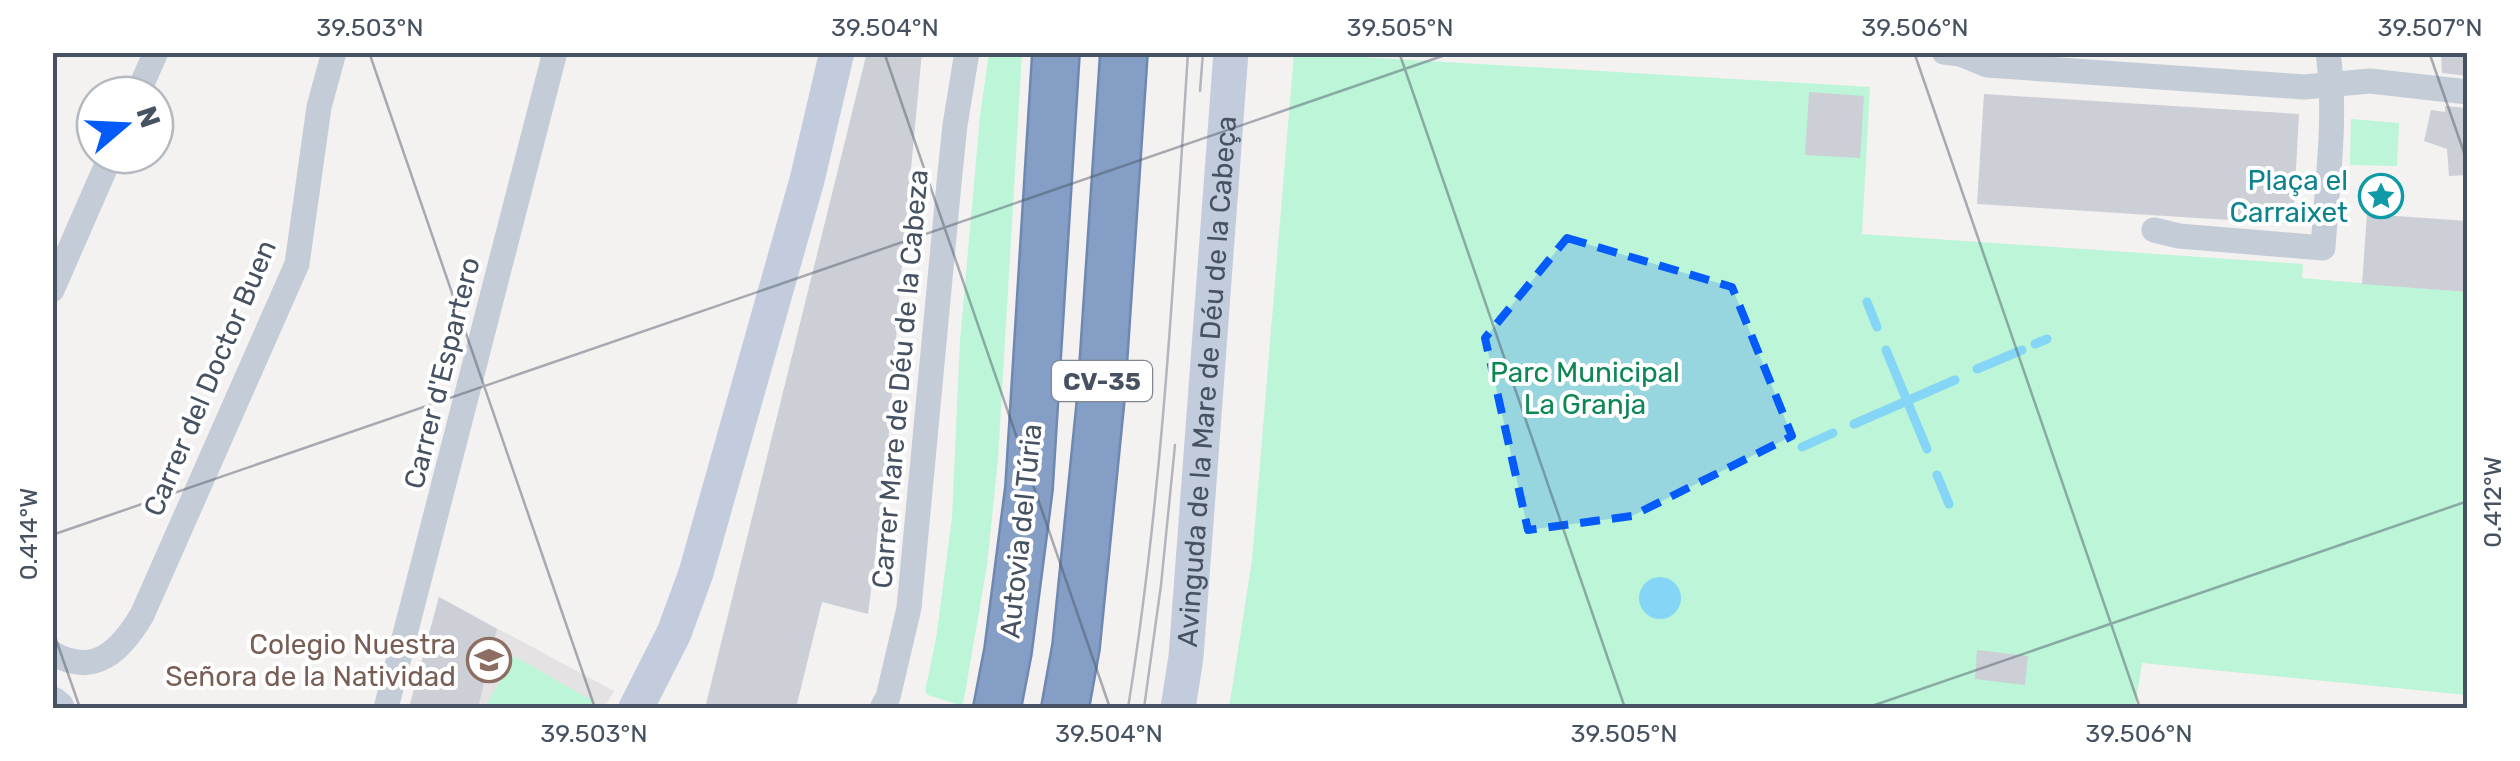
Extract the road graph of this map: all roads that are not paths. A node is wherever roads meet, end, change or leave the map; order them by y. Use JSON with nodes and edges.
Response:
{"nodes":[{"id":1,"x":156,"y":52,"type":"edge"},
{"id":2,"x":334,"y":52,"type":"edge"},
{"id":3,"x":555,"y":52,"type":"edge"},
{"id":4,"x":837,"y":52,"type":"edge"},
{"id":5,"x":967,"y":52,"type":"edge"},
{"id":6,"x":1056,"y":52,"type":"edge"},
{"id":7,"x":1124,"y":52,"type":"edge"},
{"id":8,"x":1232,"y":52,"type":"edge"},
{"id":9,"x":2328,"y":52,"type":"edge"},
{"id":10,"x":1954,"y":53,"type":"edge"},
{"id":11,"x":146,"y":75,"type":"edge"},
{"id":12,"x":2333,"y":85,"type":"junction"},
{"id":13,"x":2468,"y":92,"type":"edge"},
{"id":14,"x":102,"y":175,"type":"edge"},
{"id":15,"x":2154,"y":230,"type":"dead end"},
{"id":16,"x":52,"y":290,"type":"edge"},
{"id":17,"x":52,"y":653,"type":"edge"},
{"id":18,"x":386,"y":708,"type":"edge"},
{"id":19,"x":636,"y":708,"type":"edge"},
{"id":20,"x":882,"y":708,"type":"edge"},
{"id":21,"x":998,"y":708,"type":"edge"},
{"id":22,"x":1065,"y":708,"type":"edge"},
{"id":23,"x":1178,"y":708,"type":"edge"}],
"edges":[{"from":1,"to":11,"type":"street"},
{"from":2,"to":17,"type":"street","name":"Carrer del Doctor Buen"},
{"from":3,"to":18,"type":"street","name":"Carrer d'Espartero"},
{"from":4,"to":19,"type":"street"},
{"from":5,"to":20,"type":"street","name":"Carrer Mare de Déu de la Cabeza"},
{"from":6,"to":21,"type":"highway","name":"Autovia del Túria","number":"CV-35"},
{"from":7,"to":22,"type":"highway","number":"CV-35"},
{"from":8,"to":23,"type":"street","name":"Avinguda de la Mare de Déu de la Cabeça"},
{"from":9,"to":12,"type":"street"},
{"from":10,"to":12,"type":"street"},
{"from":12,"to":13,"type":"street"},
{"from":12,"to":15,"type":"street"},
{"from":14,"to":16,"type":"street"}]}
